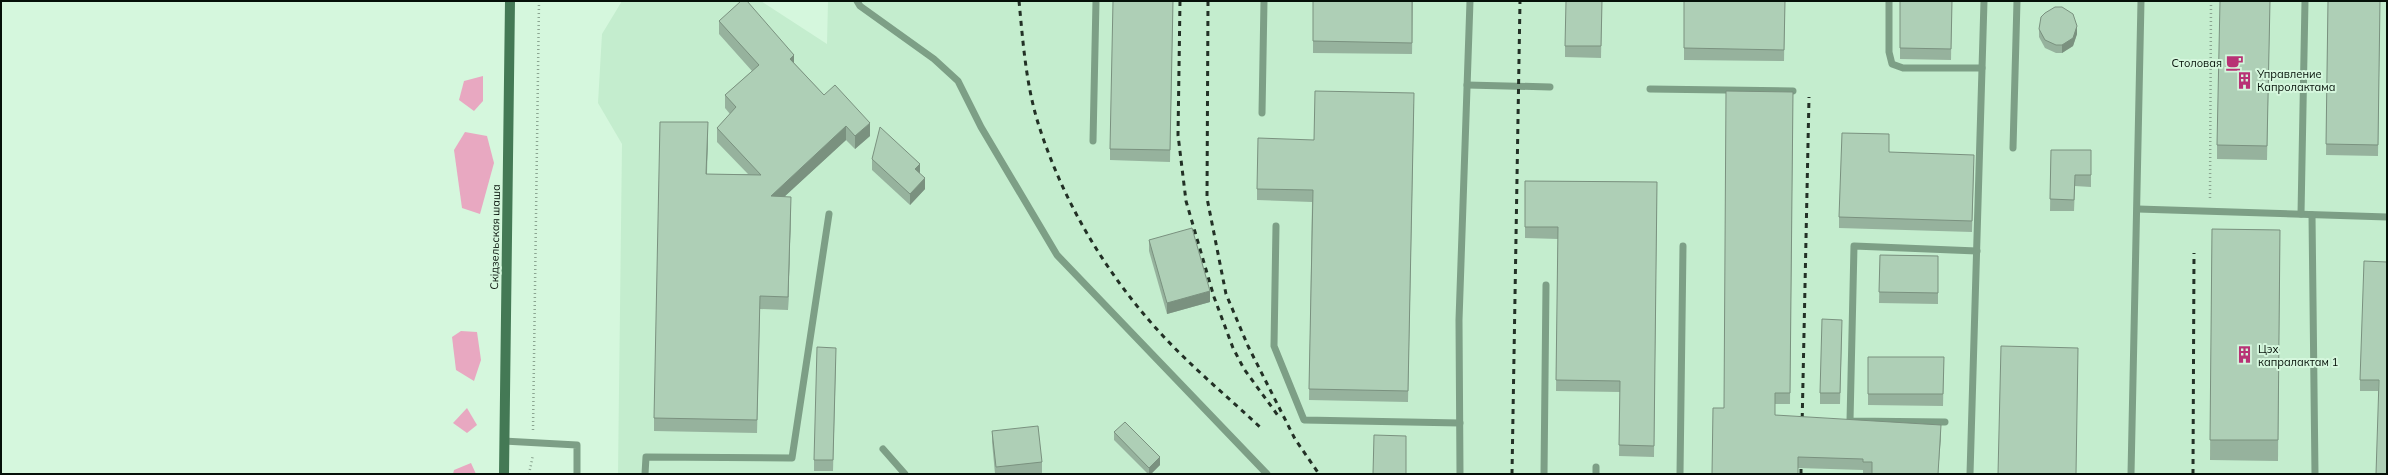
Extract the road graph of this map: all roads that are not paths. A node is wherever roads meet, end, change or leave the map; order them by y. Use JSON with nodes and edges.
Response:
{"nodes":[{"id":1,"x":510,"y":1,"type":"edge"},
{"id":2,"x":857,"y":1,"type":"edge"},
{"id":3,"x":1096,"y":1,"type":"edge"},
{"id":4,"x":1264,"y":1,"type":"edge"},
{"id":5,"x":1470,"y":1,"type":"edge"},
{"id":6,"x":1889,"y":1,"type":"edge"},
{"id":7,"x":1984,"y":1,"type":"edge"},
{"id":8,"x":2017,"y":1,"type":"edge"},
{"id":9,"x":2141,"y":1,"type":"edge"},
{"id":10,"x":2305,"y":1,"type":"edge"},
{"id":11,"x":1982,"y":68,"type":"junction"},
{"id":12,"x":1467,"y":85,"type":"junction"},
{"id":13,"x":1550,"y":87,"type":"dead end"},
{"id":14,"x":1650,"y":89,"type":"dead end"},
{"id":15,"x":1793,"y":91,"type":"edge"},
{"id":16,"x":1262,"y":113,"type":"dead end"},
{"id":17,"x":1093,"y":140,"type":"dead end"},
{"id":18,"x":2012,"y":148,"type":"dead end"},
{"id":19,"x":2138,"y":209,"type":"junction"},
{"id":20,"x":829,"y":214,"type":"dead end"},
{"id":21,"x":2301,"y":214,"type":"junction"},
{"id":22,"x":2312,"y":215,"type":"junction"},
{"id":23,"x":2387,"y":217,"type":"edge"},
{"id":24,"x":1276,"y":226,"type":"dead end"},
{"id":25,"x":1683,"y":246,"type":"dead end"},
{"id":26,"x":1977,"y":251,"type":"junction"},
{"id":27,"x":1546,"y":286,"type":"dead end"},
{"id":28,"x":1946,"y":422,"type":"dead end"},
{"id":29,"x":1460,"y":423,"type":"junction"},
{"id":30,"x":504,"y":441,"type":"junction"},
{"id":31,"x":883,"y":449,"type":"dead end"},
{"id":32,"x":504,"y":474,"type":"edge"},
{"id":33,"x":577,"y":474,"type":"edge"},
{"id":34,"x":645,"y":474,"type":"edge"},
{"id":35,"x":905,"y":474,"type":"edge"},
{"id":36,"x":1267,"y":474,"type":"edge"},
{"id":37,"x":1460,"y":474,"type":"edge"},
{"id":38,"x":1544,"y":474,"type":"edge"},
{"id":39,"x":1680,"y":474,"type":"edge"},
{"id":40,"x":1970,"y":474,"type":"edge"},
{"id":41,"x":2131,"y":474,"type":"edge"},
{"id":42,"x":2315,"y":474,"type":"edge"}],
"edges":[{"from":1,"to":30,"type":"street","name":"Скідзельская шаша"},
{"from":2,"to":36,"type":"lane"},
{"from":3,"to":17,"type":"lane"},
{"from":4,"to":16,"type":"lane"},
{"from":5,"to":12,"type":"lane"},
{"from":6,"to":11,"type":"lane"},
{"from":7,"to":11,"type":"lane"},
{"from":8,"to":18,"type":"lane"},
{"from":9,"to":19,"type":"lane"},
{"from":10,"to":21,"type":"lane"},
{"from":11,"to":26,"type":"lane"},
{"from":12,"to":13,"type":"lane"},
{"from":12,"to":29,"type":"lane"},
{"from":14,"to":15,"type":"lane"},
{"from":19,"to":21,"type":"lane"},
{"from":19,"to":41,"type":"lane"},
{"from":20,"to":34,"type":"lane"},
{"from":21,"to":22,"type":"lane"},
{"from":22,"to":23,"type":"lane"},
{"from":22,"to":42,"type":"lane"},
{"from":24,"to":29,"type":"lane"},
{"from":25,"to":39,"type":"lane"},
{"from":26,"to":28,"type":"lane"},
{"from":26,"to":40,"type":"lane"},
{"from":27,"to":38,"type":"lane"},
{"from":29,"to":37,"type":"lane"},
{"from":30,"to":32,"type":"street","name":"Скідзельская шаша"},
{"from":30,"to":33,"type":"lane"},
{"from":31,"to":35,"type":"lane"}]}
